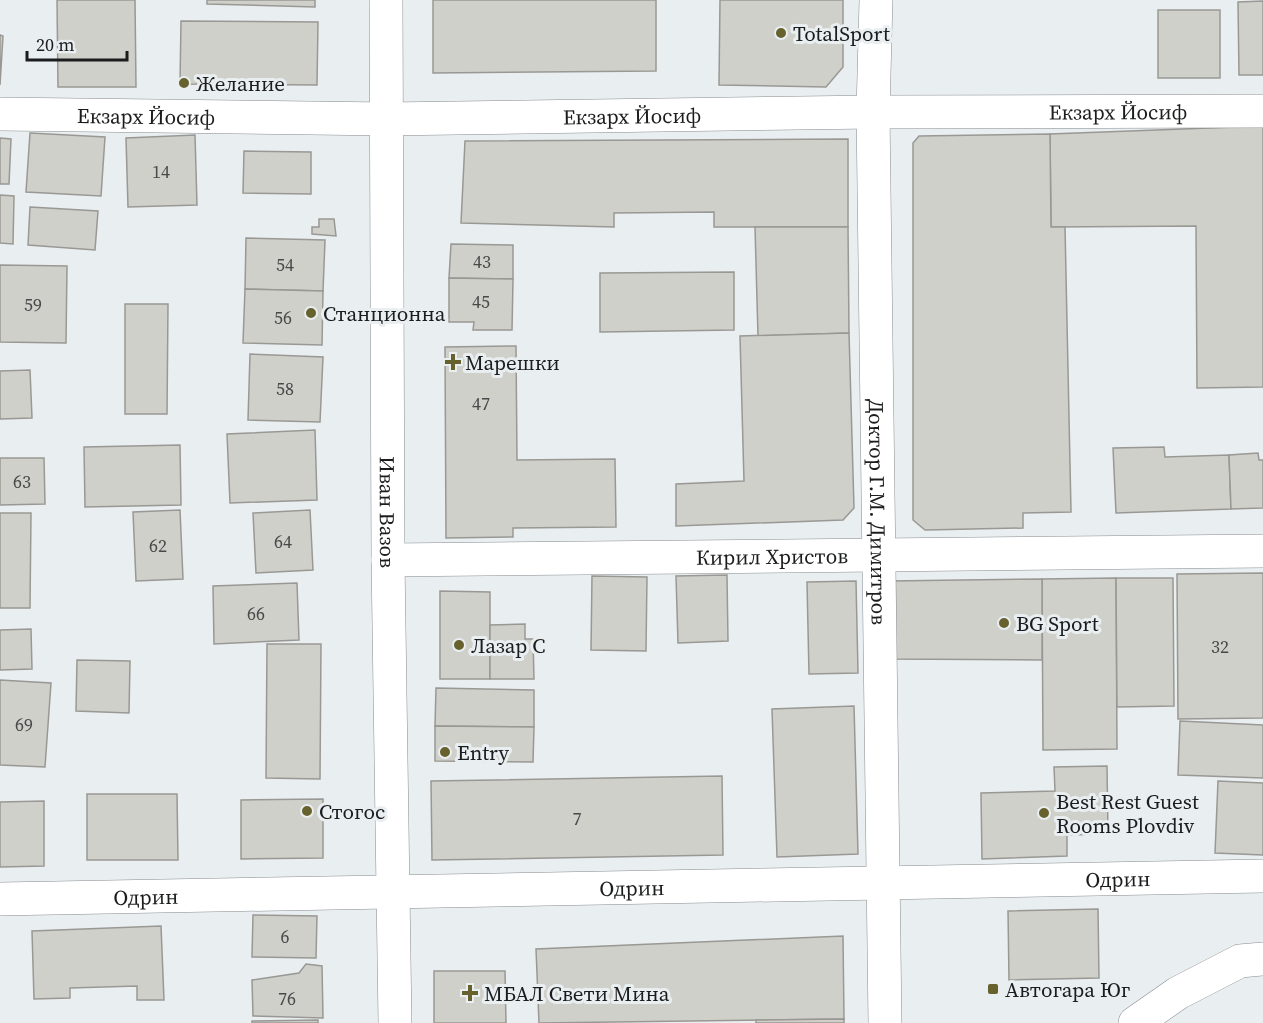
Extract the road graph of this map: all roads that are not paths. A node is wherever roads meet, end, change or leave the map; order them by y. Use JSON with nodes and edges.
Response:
{"nodes":[{"id":1,"x":386,"y":0,"type":"edge"},
{"id":2,"x":876,"y":0,"type":"edge"},
{"id":3,"x":1263,"y":111,"type":"edge"},
{"id":4,"x":873,"y":112,"type":"junction"},
{"id":5,"x":0,"y":114,"type":"edge"},
{"id":6,"x":387,"y":119,"type":"junction"},
{"id":7,"x":1263,"y":551,"type":"edge"},
{"id":8,"x":880,"y":555,"type":"junction"},
{"id":9,"x":388,"y":560,"type":"junction"},
{"id":10,"x":1263,"y":876,"type":"edge"},
{"id":11,"x":883,"y":884,"type":"junction"},
{"id":12,"x":392,"y":890,"type":"junction"},
{"id":13,"x":0,"y":899,"type":"edge"},
{"id":14,"x":1263,"y":959,"type":"edge"},
{"id":15,"x":394,"y":1023,"type":"edge"},
{"id":16,"x":885,"y":1023,"type":"edge"},
{"id":17,"x":1135,"y":1023,"type":"edge"}],
"edges":[{"from":1,"to":6,"type":"street","name":"Иван Вазов"},
{"from":2,"to":4,"type":"street","name":"Доктор Г.М. Димитров"},
{"from":3,"to":4,"type":"street","name":"Екзарх Йосиф"},
{"from":4,"to":6,"type":"street","name":"Екзарх Йосиф"},
{"from":4,"to":8,"type":"street","name":"Доктор Г.М. Димитров"},
{"from":5,"to":6,"type":"street","name":"Екзарх Йосиф"},
{"from":6,"to":9,"type":"street","name":"Иван Вазов"},
{"from":7,"to":8,"type":"street","name":"Кирил Христов"},
{"from":8,"to":9,"type":"street","name":"Кирил Христов"},
{"from":8,"to":11,"type":"street","name":"Доктор Г.М. Димитров"},
{"from":9,"to":12,"type":"street","name":"Иван Вазов"},
{"from":10,"to":11,"type":"street","name":"Одрин"},
{"from":11,"to":12,"type":"street","name":"Одрин"},
{"from":11,"to":16,"type":"street","name":"Доктор Г.М. Димитров"},
{"from":12,"to":13,"type":"street","name":"Одрин"},
{"from":12,"to":15,"type":"street","name":"Иван Вазов"},
{"from":14,"to":17,"type":"street"}]}
